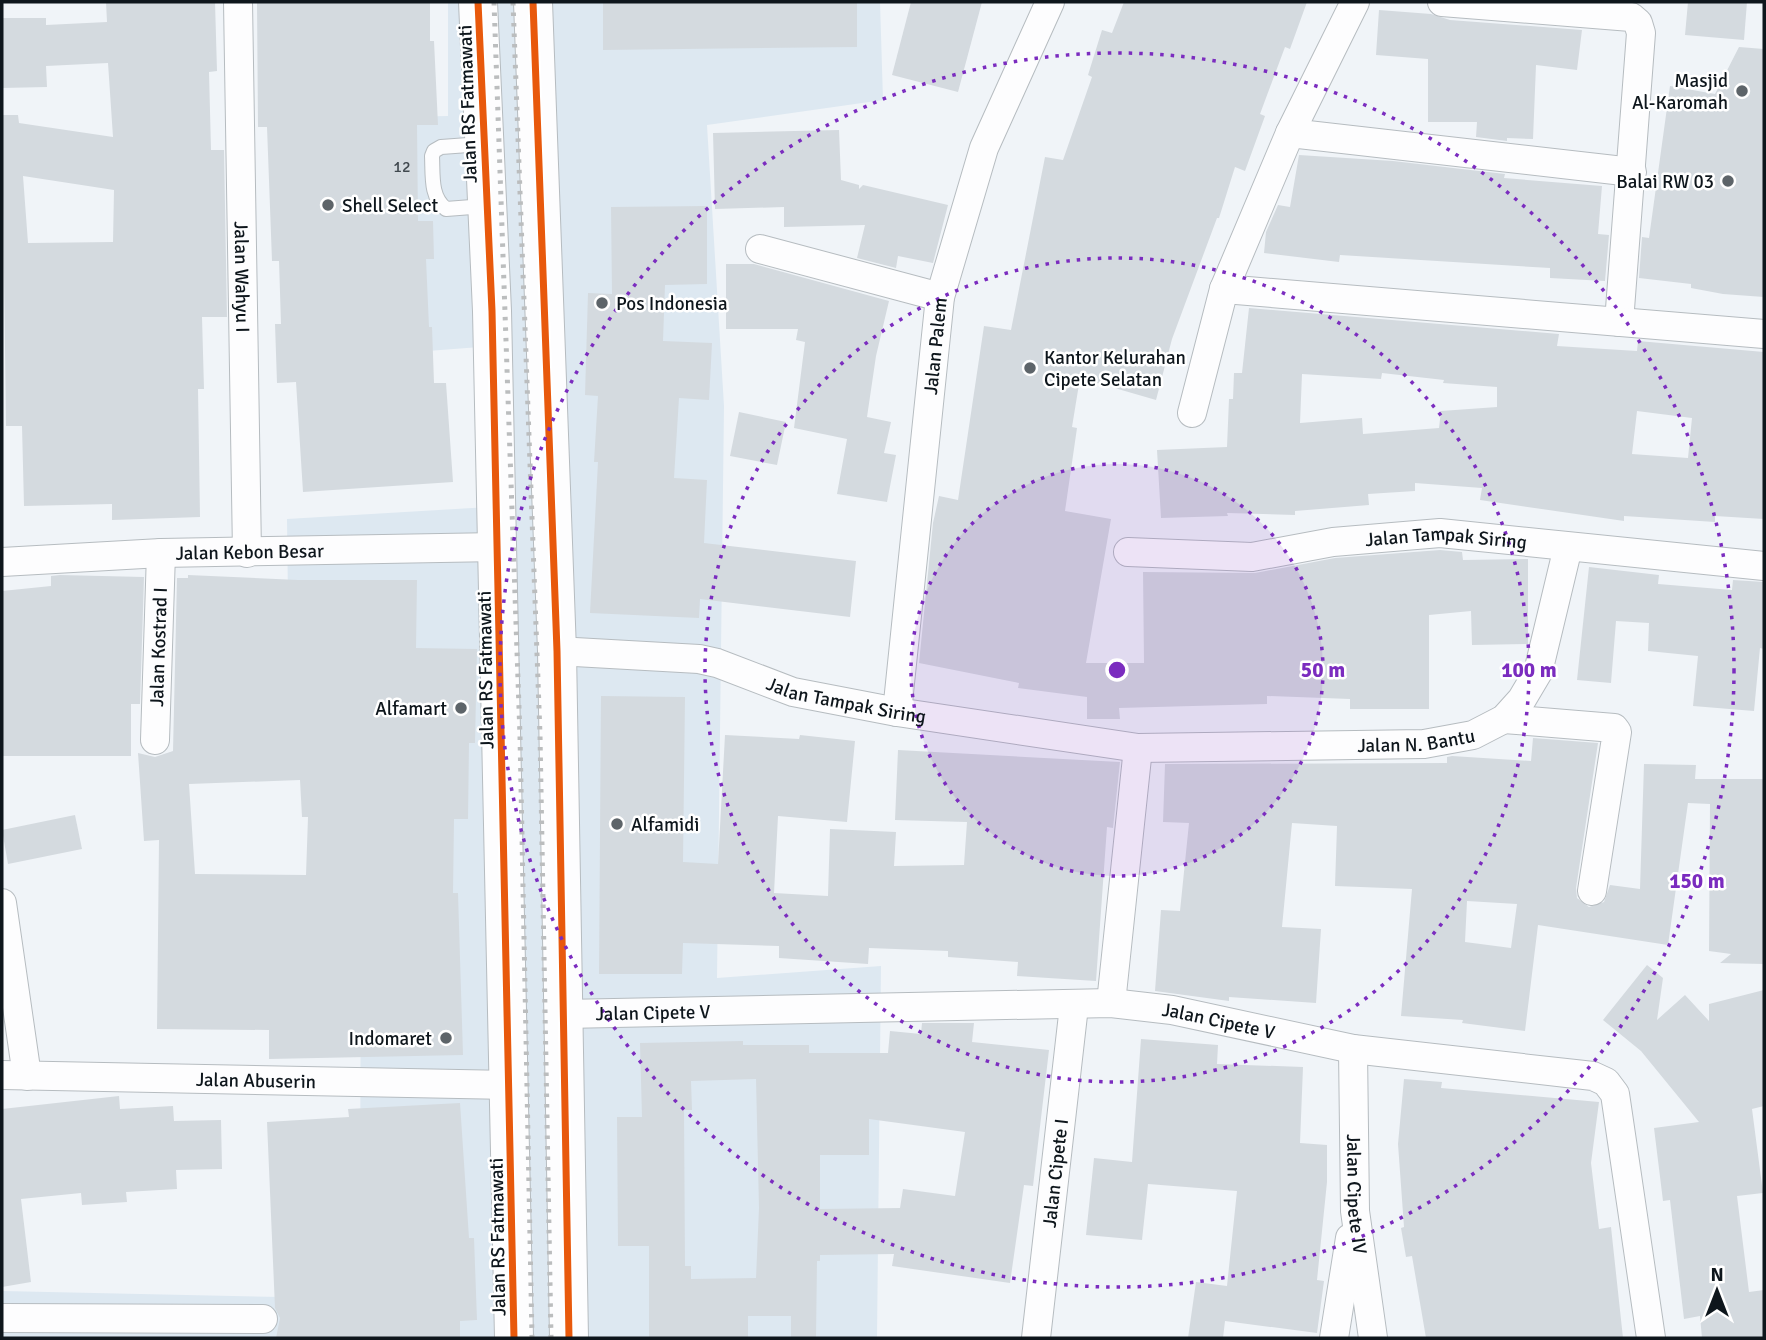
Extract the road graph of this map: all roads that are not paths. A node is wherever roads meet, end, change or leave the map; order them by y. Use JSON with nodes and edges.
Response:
{"nodes":[{"id":1,"x":238,"y":2,"type":"edge"},
{"id":2,"x":478,"y":2,"type":"edge"},
{"id":3,"x":533,"y":2,"type":"edge"},
{"id":4,"x":1050,"y":2,"type":"edge"},
{"id":5,"x":1355,"y":2,"type":"edge"},
{"id":6,"x":1442,"y":2,"type":"edge"},
{"id":7,"x":1290,"y":133,"type":"junction"},
{"id":8,"x":485,"y":143,"type":"junction"},
{"id":9,"x":1632,"y":172,"type":"junction"},
{"id":10,"x":487,"y":206,"type":"junction"},
{"id":11,"x":760,"y":249,"type":"dead end"},
{"id":12,"x":543,"y":270,"type":"junction"},
{"id":13,"x":1224,"y":289,"type":"junction"},
{"id":14,"x":491,"y":293,"type":"junction"},
{"id":15,"x":940,"y":297,"type":"junction"},
{"id":16,"x":544,"y":314,"type":"junction"},
{"id":17,"x":1619,"y":322,"type":"junction"},
{"id":18,"x":1764,"y":334,"type":"edge"},
{"id":19,"x":1192,"y":413,"type":"dead end"},
{"id":20,"x":498,"y":547,"type":"junction"},
{"id":21,"x":1568,"y":547,"type":"junction"},
{"id":22,"x":1128,"y":552,"type":"dead end"},
{"id":23,"x":161,"y":553,"type":"junction"},
{"id":24,"x":247,"y":553,"type":"junction"},
{"id":25,"x":2,"y":562,"type":"edge"},
{"id":26,"x":1764,"y":566,"type":"edge"},
{"id":27,"x":557,"y":651,"type":"junction"},
{"id":28,"x":897,"y":712,"type":"junction"},
{"id":29,"x":1504,"y":719,"type":"junction"},
{"id":30,"x":155,"y":740,"type":"dead end"},
{"id":31,"x":1138,"y":748,"type":"junction"},
{"id":32,"x":1592,"y":891,"type":"dead end"},
{"id":33,"x":2,"y":902,"type":"edge"},
{"id":34,"x":1111,"y":1003,"type":"junction"},
{"id":35,"x":1074,"y":1006,"type":"junction"},
{"id":36,"x":564,"y":1014,"type":"junction"},
{"id":37,"x":1353,"y":1048,"type":"junction"},
{"id":38,"x":14,"y":1076,"type":"edge"},
{"id":39,"x":510,"y":1085,"type":"junction"},
{"id":40,"x":1355,"y":1211,"type":"junction"},
{"id":41,"x":2,"y":1318,"type":"edge"},
{"id":42,"x":263,"y":1319,"type":"dead end"},
{"id":43,"x":514,"y":1338,"type":"edge"},
{"id":44,"x":569,"y":1338,"type":"edge"},
{"id":45,"x":1036,"y":1338,"type":"edge"},
{"id":46,"x":1334,"y":1338,"type":"edge"},
{"id":47,"x":1373,"y":1338,"type":"edge"},
{"id":48,"x":1651,"y":1338,"type":"edge"}],
"edges":[{"from":1,"to":24,"type":"street","name":"Jalan Wahyu I"},
{"from":2,"to":8,"type":"main road","name":"Jalan RS Fatmawati"},
{"from":3,"to":12,"type":"main road"},
{"from":4,"to":15,"type":"street","name":"Jalan Palem"},
{"from":5,"to":7,"type":"street"},
{"from":6,"to":9,"type":"street"},
{"from":7,"to":9,"type":"street"},
{"from":7,"to":13,"type":"street"},
{"from":8,"to":10,"type":"main road","name":"Jalan RS Fatmawati"},
{"from":8,"to":10,"type":"lane"},
{"from":9,"to":17,"type":"street"},
{"from":10,"to":14,"type":"main road","name":"Jalan RS Fatmawati"},
{"from":11,"to":15,"type":"street"},
{"from":12,"to":14,"type":"main road"},
{"from":12,"to":16,"type":"main road"},
{"from":13,"to":17,"type":"street"},
{"from":13,"to":19,"type":"street"},
{"from":14,"to":16,"type":"main road"},
{"from":14,"to":20,"type":"main road","name":"Jalan RS Fatmawati"},
{"from":15,"to":28,"type":"street","name":"Jalan Palem"},
{"from":16,"to":27,"type":"main road"},
{"from":17,"to":18,"type":"street"},
{"from":20,"to":24,"type":"street","name":"Jalan Kebon Besar"},
{"from":20,"to":39,"type":"main road","name":"Jalan RS Fatmawati"},
{"from":21,"to":22,"type":"street","name":"Jalan Tampak Siring"},
{"from":21,"to":26,"type":"street","name":"Jalan Tampak Siring"},
{"from":21,"to":29,"type":"street","name":"Jalan N. Bantu"},
{"from":23,"to":24,"type":"street","name":"Jalan Kebon Besar"},
{"from":23,"to":25,"type":"street","name":"Jalan Kebon Besar"},
{"from":23,"to":30,"type":"street","name":"Jalan Kostrad I"},
{"from":27,"to":28,"type":"street","name":"Jalan Tampak Siring"},
{"from":27,"to":36,"type":"main road"},
{"from":28,"to":31,"type":"street","name":"Jalan Tampak Siring"},
{"from":29,"to":31,"type":"street","name":"Jalan N. Bantu"},
{"from":29,"to":32,"type":"street"},
{"from":31,"to":34,"type":"street"},
{"from":33,"to":38,"type":"street"},
{"from":34,"to":35,"type":"street","name":"Jalan Cipete V"},
{"from":34,"to":37,"type":"street","name":"Jalan Cipete V"},
{"from":35,"to":36,"type":"street","name":"Jalan Cipete V"},
{"from":35,"to":45,"type":"street","name":"Jalan Cipete I"},
{"from":36,"to":44,"type":"main road"},
{"from":37,"to":40,"type":"street","name":"Jalan Cipete IV"},
{"from":37,"to":48,"type":"street","name":"Jalan Cipete V"},
{"from":38,"to":39,"type":"street","name":"Jalan Abuserin"},
{"from":39,"to":43,"type":"main road","name":"Jalan RS Fatmawati"},
{"from":40,"to":46,"type":"street"},
{"from":40,"to":47,"type":"street","name":"Jalan Cipete IV"},
{"from":41,"to":42,"type":"street"}]}
